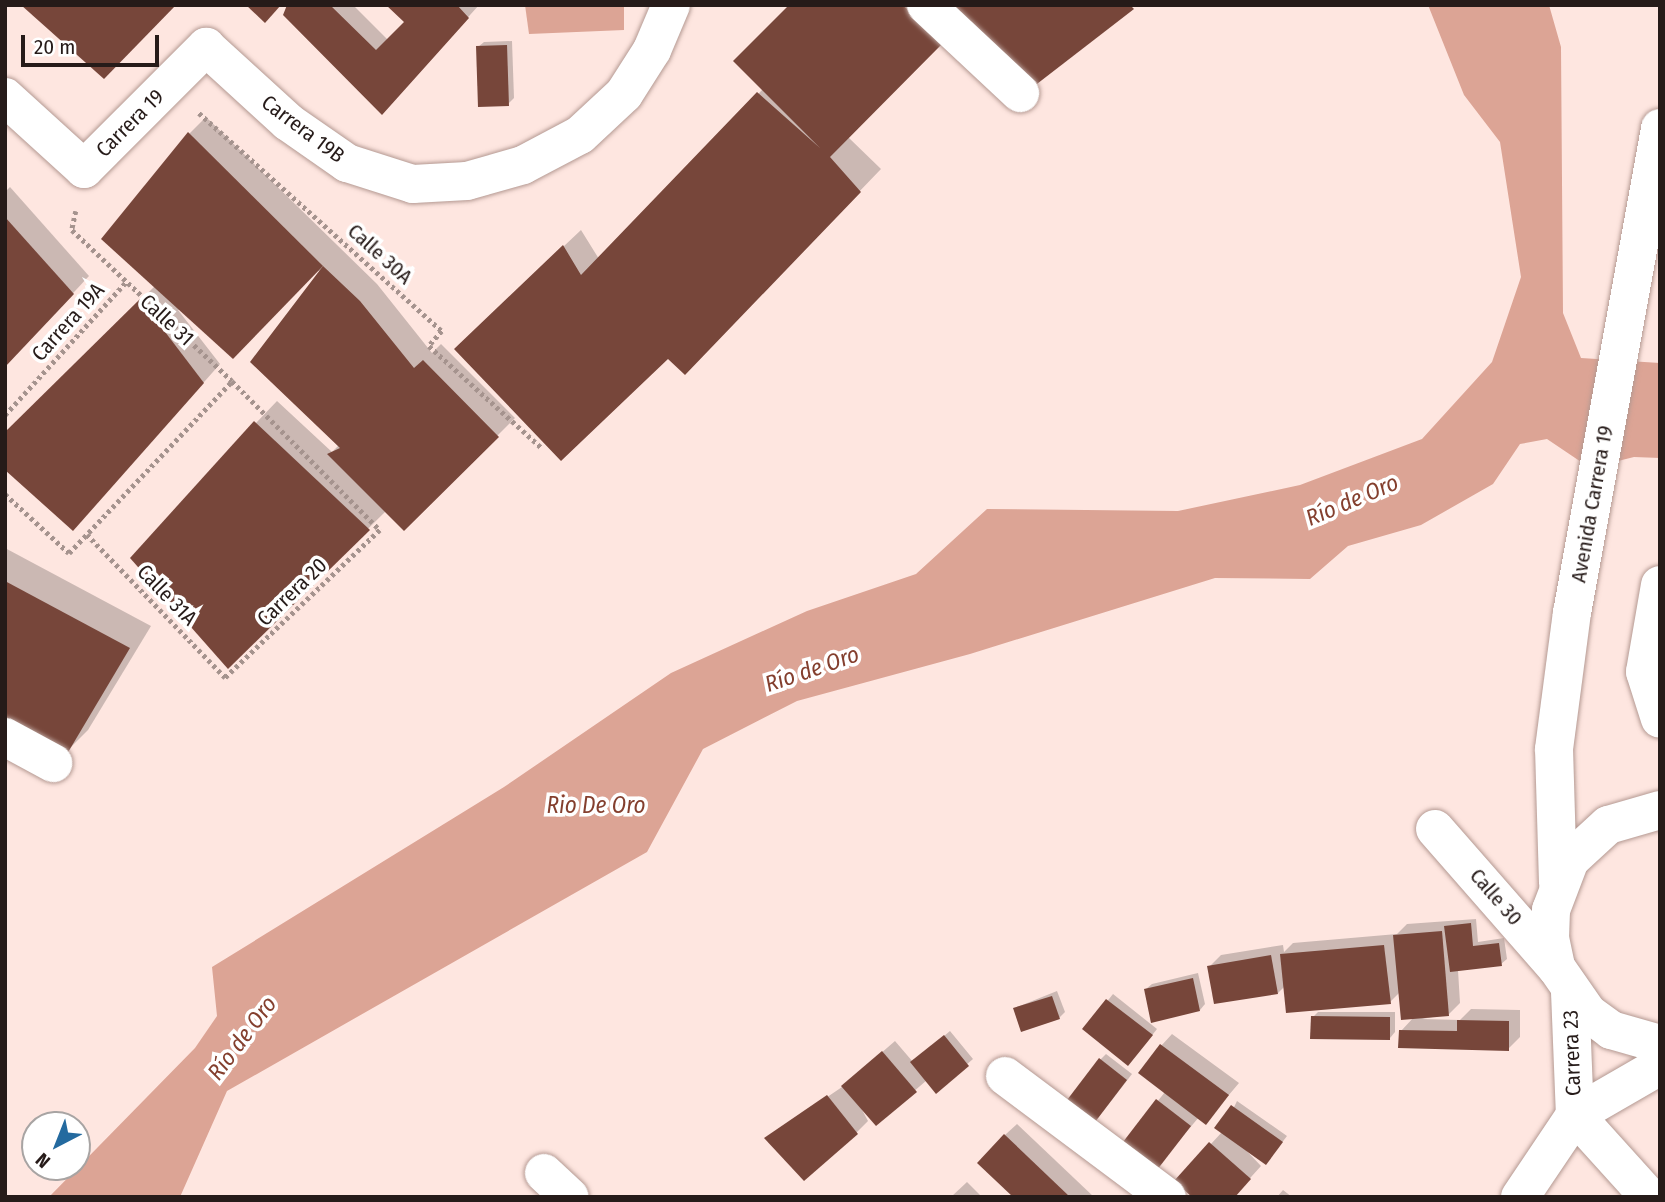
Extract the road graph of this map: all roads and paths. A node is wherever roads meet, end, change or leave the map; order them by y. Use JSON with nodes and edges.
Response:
{"nodes":[{"id":1,"x":671,"y":5,"type":"edge"},
{"id":2,"x":926,"y":5,"type":"edge"},
{"id":3,"x":206,"y":47,"type":"joint"},
{"id":4,"x":167,"y":84,"type":"junction"},
{"id":5,"x":1020,"y":93,"type":"dead end"},
{"id":6,"x":5,"y":97,"type":"edge"},
{"id":7,"x":1660,"y":128,"type":"edge"},
{"id":8,"x":84,"y":169,"type":"junction"},
{"id":9,"x":126,"y":282,"type":"junction"},
{"id":10,"x":232,"y":381,"type":"junction"},
{"id":11,"x":5,"y":415,"type":"edge"},
{"id":12,"x":542,"y":448,"type":"dead end"},
{"id":13,"x":5,"y":494,"type":"edge"},
{"id":14,"x":380,"y":530,"type":"joint"},
{"id":15,"x":87,"y":535,"type":"junction"},
{"id":16,"x":1660,"y":585,"type":"edge"},
{"id":17,"x":225,"y":678,"type":"joint"},
{"id":18,"x":1660,"y":719,"type":"edge"},
{"id":19,"x":5,"y":737,"type":"edge"},
{"id":20,"x":52,"y":763,"type":"dead end"},
{"id":21,"x":1660,"y":810,"type":"edge"},
{"id":22,"x":1435,"y":828,"type":"dead end"},
{"id":23,"x":1558,"y":883,"type":"junction"},
{"id":24,"x":1563,"y":979,"type":"junction"},
{"id":25,"x":1660,"y":1044,"type":"edge"},
{"id":26,"x":1654,"y":1075,"type":"edge"},
{"id":27,"x":1005,"y":1076,"type":"dead end"},
{"id":28,"x":1575,"y":1115,"type":"junction"},
{"id":29,"x":1167,"y":1197,"type":"edge"},
{"id":30,"x":1520,"y":1197,"type":"edge"},
{"id":31,"x":1649,"y":1197,"type":"edge"}],
"edges":[{"from":1,"to":3,"type":"street","name":"Carrera 19B"},
{"from":2,"to":5,"type":"street"},
{"from":3,"to":4,"type":"street","name":"Carrera 19"},
{"from":4,"to":8,"type":"street","name":"Carrera 19"},
{"from":4,"to":12,"type":"path","name":"Calle 30A"},
{"from":6,"to":8,"type":"street"},
{"from":7,"to":23,"type":"street","name":"Avenida Carrera 19"},
{"from":8,"to":9,"type":"path","name":"Calle 31"},
{"from":9,"to":10,"type":"path","name":"Calle 31"},
{"from":9,"to":11,"type":"path","name":"Carrera 19A"},
{"from":10,"to":14,"type":"path","name":"Calle 31"},
{"from":10,"to":15,"type":"path"},
{"from":13,"to":15,"type":"path"},
{"from":14,"to":17,"type":"path","name":"Carrera 20"},
{"from":15,"to":17,"type":"path","name":"Calle 31A"},
{"from":16,"to":18,"type":"street"},
{"from":19,"to":20,"type":"street"},
{"from":21,"to":23,"type":"street"},
{"from":22,"to":24,"type":"street","name":"Calle 30"},
{"from":23,"to":24,"type":"street","name":"Carrera 23"},
{"from":24,"to":25,"type":"street","name":"Calle 30"},
{"from":24,"to":28,"type":"street","name":"Carrera 23"},
{"from":26,"to":28,"type":"street","name":"Carrera 23"},
{"from":27,"to":29,"type":"street"},
{"from":28,"to":30,"type":"street","name":"Carrera 23"},
{"from":28,"to":31,"type":"street"}]}
